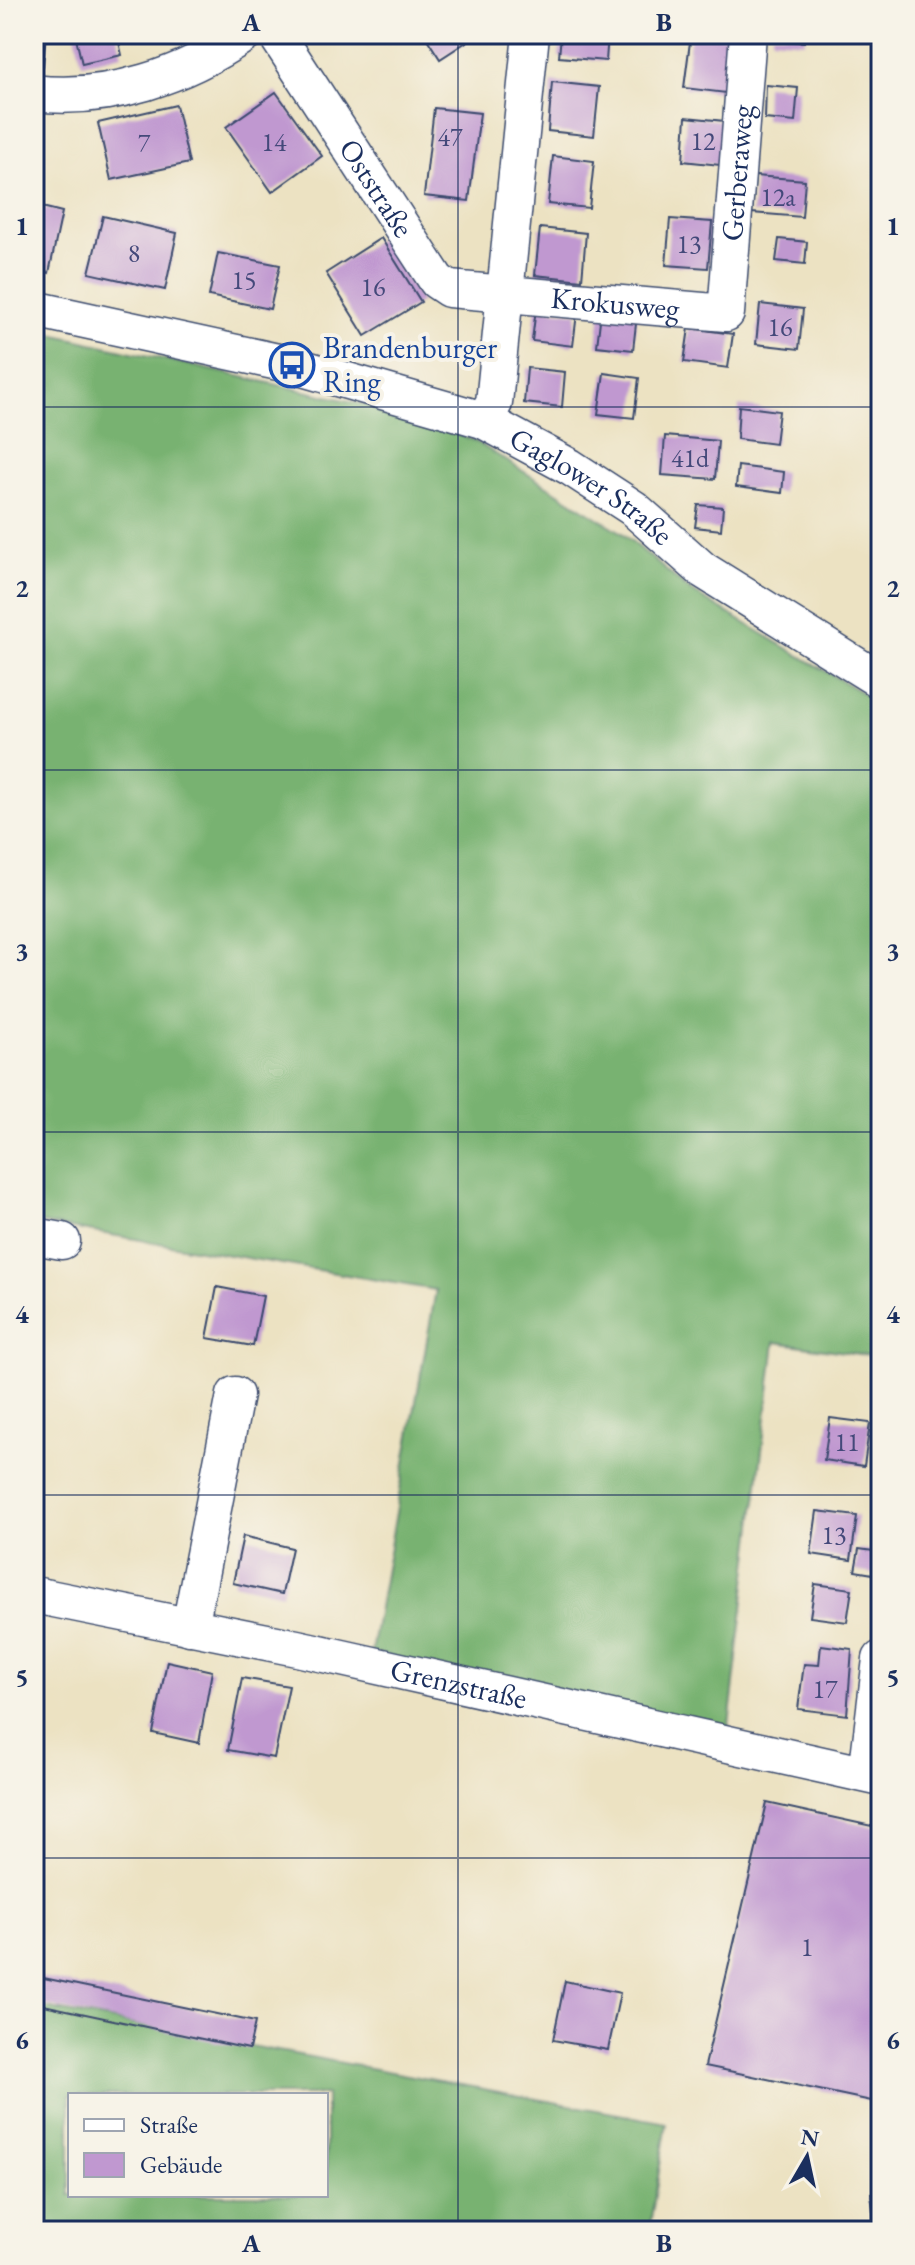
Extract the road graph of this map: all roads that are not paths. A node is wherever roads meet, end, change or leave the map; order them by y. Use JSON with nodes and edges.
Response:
{"nodes":[{"id":1,"x":245,"y":34,"type":"edge"},
{"id":2,"x":276,"y":34,"type":"edge"},
{"id":3,"x":748,"y":34,"type":"edge"},
{"id":4,"x":524,"y":41,"type":"edge"},
{"id":5,"x":34,"y":93,"type":"edge"},
{"id":6,"x":505,"y":293,"type":"junction"},
{"id":7,"x":34,"y":309,"type":"edge"},
{"id":8,"x":726,"y":313,"type":"joint"},
{"id":9,"x":483,"y":420,"type":"junction"},
{"id":10,"x":881,"y":681,"type":"edge"},
{"id":11,"x":235,"y":1395,"type":"dead end"},
{"id":12,"x":34,"y":1595,"type":"edge"},
{"id":13,"x":190,"y":1627,"type":"junction"},
{"id":14,"x":881,"y":1659,"type":"edge"},
{"id":15,"x":874,"y":1776,"type":"edge"}],
"edges":[{"from":1,"to":5,"type":"street"},
{"from":2,"to":6,"type":"street","name":"Oststraße"},
{"from":3,"to":8,"type":"street","name":"Gerberaweg"},
{"from":4,"to":6,"type":"street"},
{"from":6,"to":8,"type":"street","name":"Krokusweg"},
{"from":6,"to":9,"type":"street"},
{"from":7,"to":9,"type":"street","name":"Gaglower Straße"},
{"from":9,"to":10,"type":"street","name":"Gaglower Straße"},
{"from":11,"to":13,"type":"street"},
{"from":12,"to":13,"type":"street","name":"Grenzstraße"},
{"from":13,"to":15,"type":"street","name":"Grenzstraße"},
{"from":14,"to":15,"type":"street"}]}
